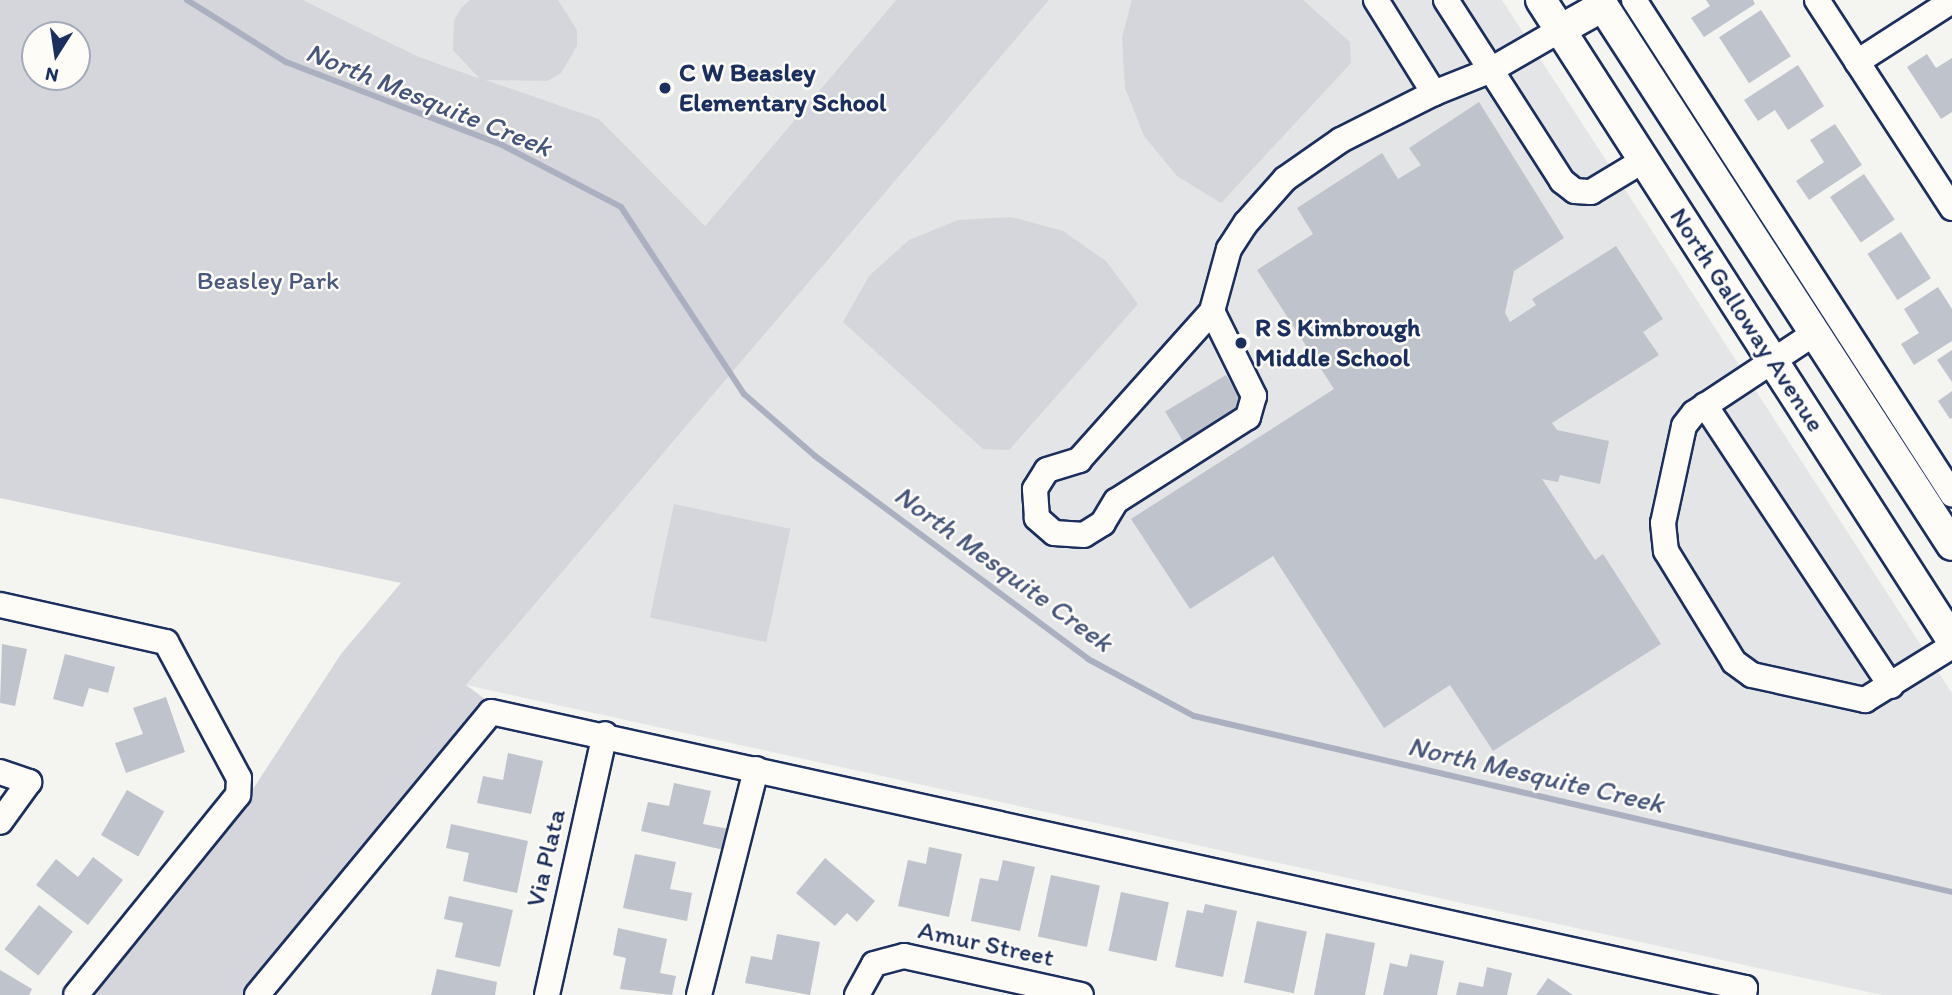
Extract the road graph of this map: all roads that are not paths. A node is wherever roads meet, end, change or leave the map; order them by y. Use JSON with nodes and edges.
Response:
{"nodes":[{"id":1,"x":1376,"y":0,"type":"edge"},
{"id":2,"x":1446,"y":0,"type":"edge"},
{"id":3,"x":1541,"y":0,"type":"edge"},
{"id":4,"x":1634,"y":0,"type":"edge"},
{"id":5,"x":1817,"y":0,"type":"edge"},
{"id":6,"x":1952,"y":1,"type":"edge"},
{"id":7,"x":1601,"y":3,"type":"edge"},
{"id":8,"x":1560,"y":30,"type":"junction"},
{"id":9,"x":1857,"y":62,"type":"junction"},
{"id":10,"x":1489,"y":71,"type":"junction"},
{"id":11,"x":1434,"y":93,"type":"junction"},
{"id":12,"x":1644,"y":160,"type":"junction"},
{"id":13,"x":1944,"y":181,"type":"edge"},
{"id":14,"x":1952,"y":208,"type":"edge"},
{"id":15,"x":1212,"y":311,"type":"junction"},
{"id":16,"x":1815,"y":333,"type":"junction"},
{"id":17,"x":1773,"y":361,"type":"junction"},
{"id":18,"x":1705,"y":405,"type":"junction"},
{"id":19,"x":1952,"y":494,"type":"edge"},
{"id":20,"x":1952,"y":545,"type":"edge"},
{"id":21,"x":0,"y":605,"type":"edge"},
{"id":22,"x":1952,"y":640,"type":"edge"},
{"id":23,"x":1952,"y":646,"type":"edge"},
{"id":24,"x":1891,"y":686,"type":"junction"},
{"id":25,"x":605,"y":734,"type":"junction"},
{"id":26,"x":756,"y":769,"type":"junction"},
{"id":27,"x":0,"y":772,"type":"edge"},
{"id":28,"x":0,"y":822,"type":"edge"},
{"id":29,"x":76,"y":995,"type":"edge"},
{"id":30,"x":257,"y":995,"type":"edge"},
{"id":31,"x":547,"y":995,"type":"edge"},
{"id":32,"x":699,"y":995,"type":"edge"},
{"id":33,"x":857,"y":995,"type":"edge"},
{"id":34,"x":1081,"y":995,"type":"edge"},
{"id":35,"x":1744,"y":995,"type":"edge"}],
"edges":[{"from":1,"to":11,"type":"street"},
{"from":2,"to":10,"type":"street"},
{"from":3,"to":8,"type":"main road","name":"North Galloway Avenue"},
{"from":4,"to":19,"type":"street"},
{"from":5,"to":9,"type":"street"},
{"from":6,"to":9,"type":"street"},
{"from":7,"to":8,"type":"main road"},
{"from":7,"to":16,"type":"main road","name":"North Galloway Avenue"},
{"from":8,"to":10,"type":"street"},
{"from":8,"to":12,"type":"main road","name":"North Galloway Avenue"},
{"from":9,"to":13,"type":"street"},
{"from":10,"to":11,"type":"street"},
{"from":10,"to":12,"type":"street"},
{"from":11,"to":15,"type":"street"},
{"from":12,"to":17,"type":"main road","name":"North Galloway Avenue"},
{"from":13,"to":14,"type":"street"},
{"from":15,"to":15,"type":"street"},
{"from":16,"to":17,"type":"street"},
{"from":16,"to":20,"type":"main road","name":"North Galloway Avenue"},
{"from":17,"to":18,"type":"street"},
{"from":17,"to":22,"type":"main road","name":"North Galloway Avenue"},
{"from":18,"to":24,"type":"street"},
{"from":18,"to":24,"type":"street"},
{"from":21,"to":29,"type":"street"},
{"from":23,"to":24,"type":"street"},
{"from":25,"to":26,"type":"street"},
{"from":25,"to":30,"type":"street"},
{"from":25,"to":31,"type":"street","name":"Via Plata"},
{"from":26,"to":32,"type":"street"},
{"from":26,"to":35,"type":"street"},
{"from":27,"to":28,"type":"street"},
{"from":33,"to":34,"type":"street","name":"Amur Street"}]}
